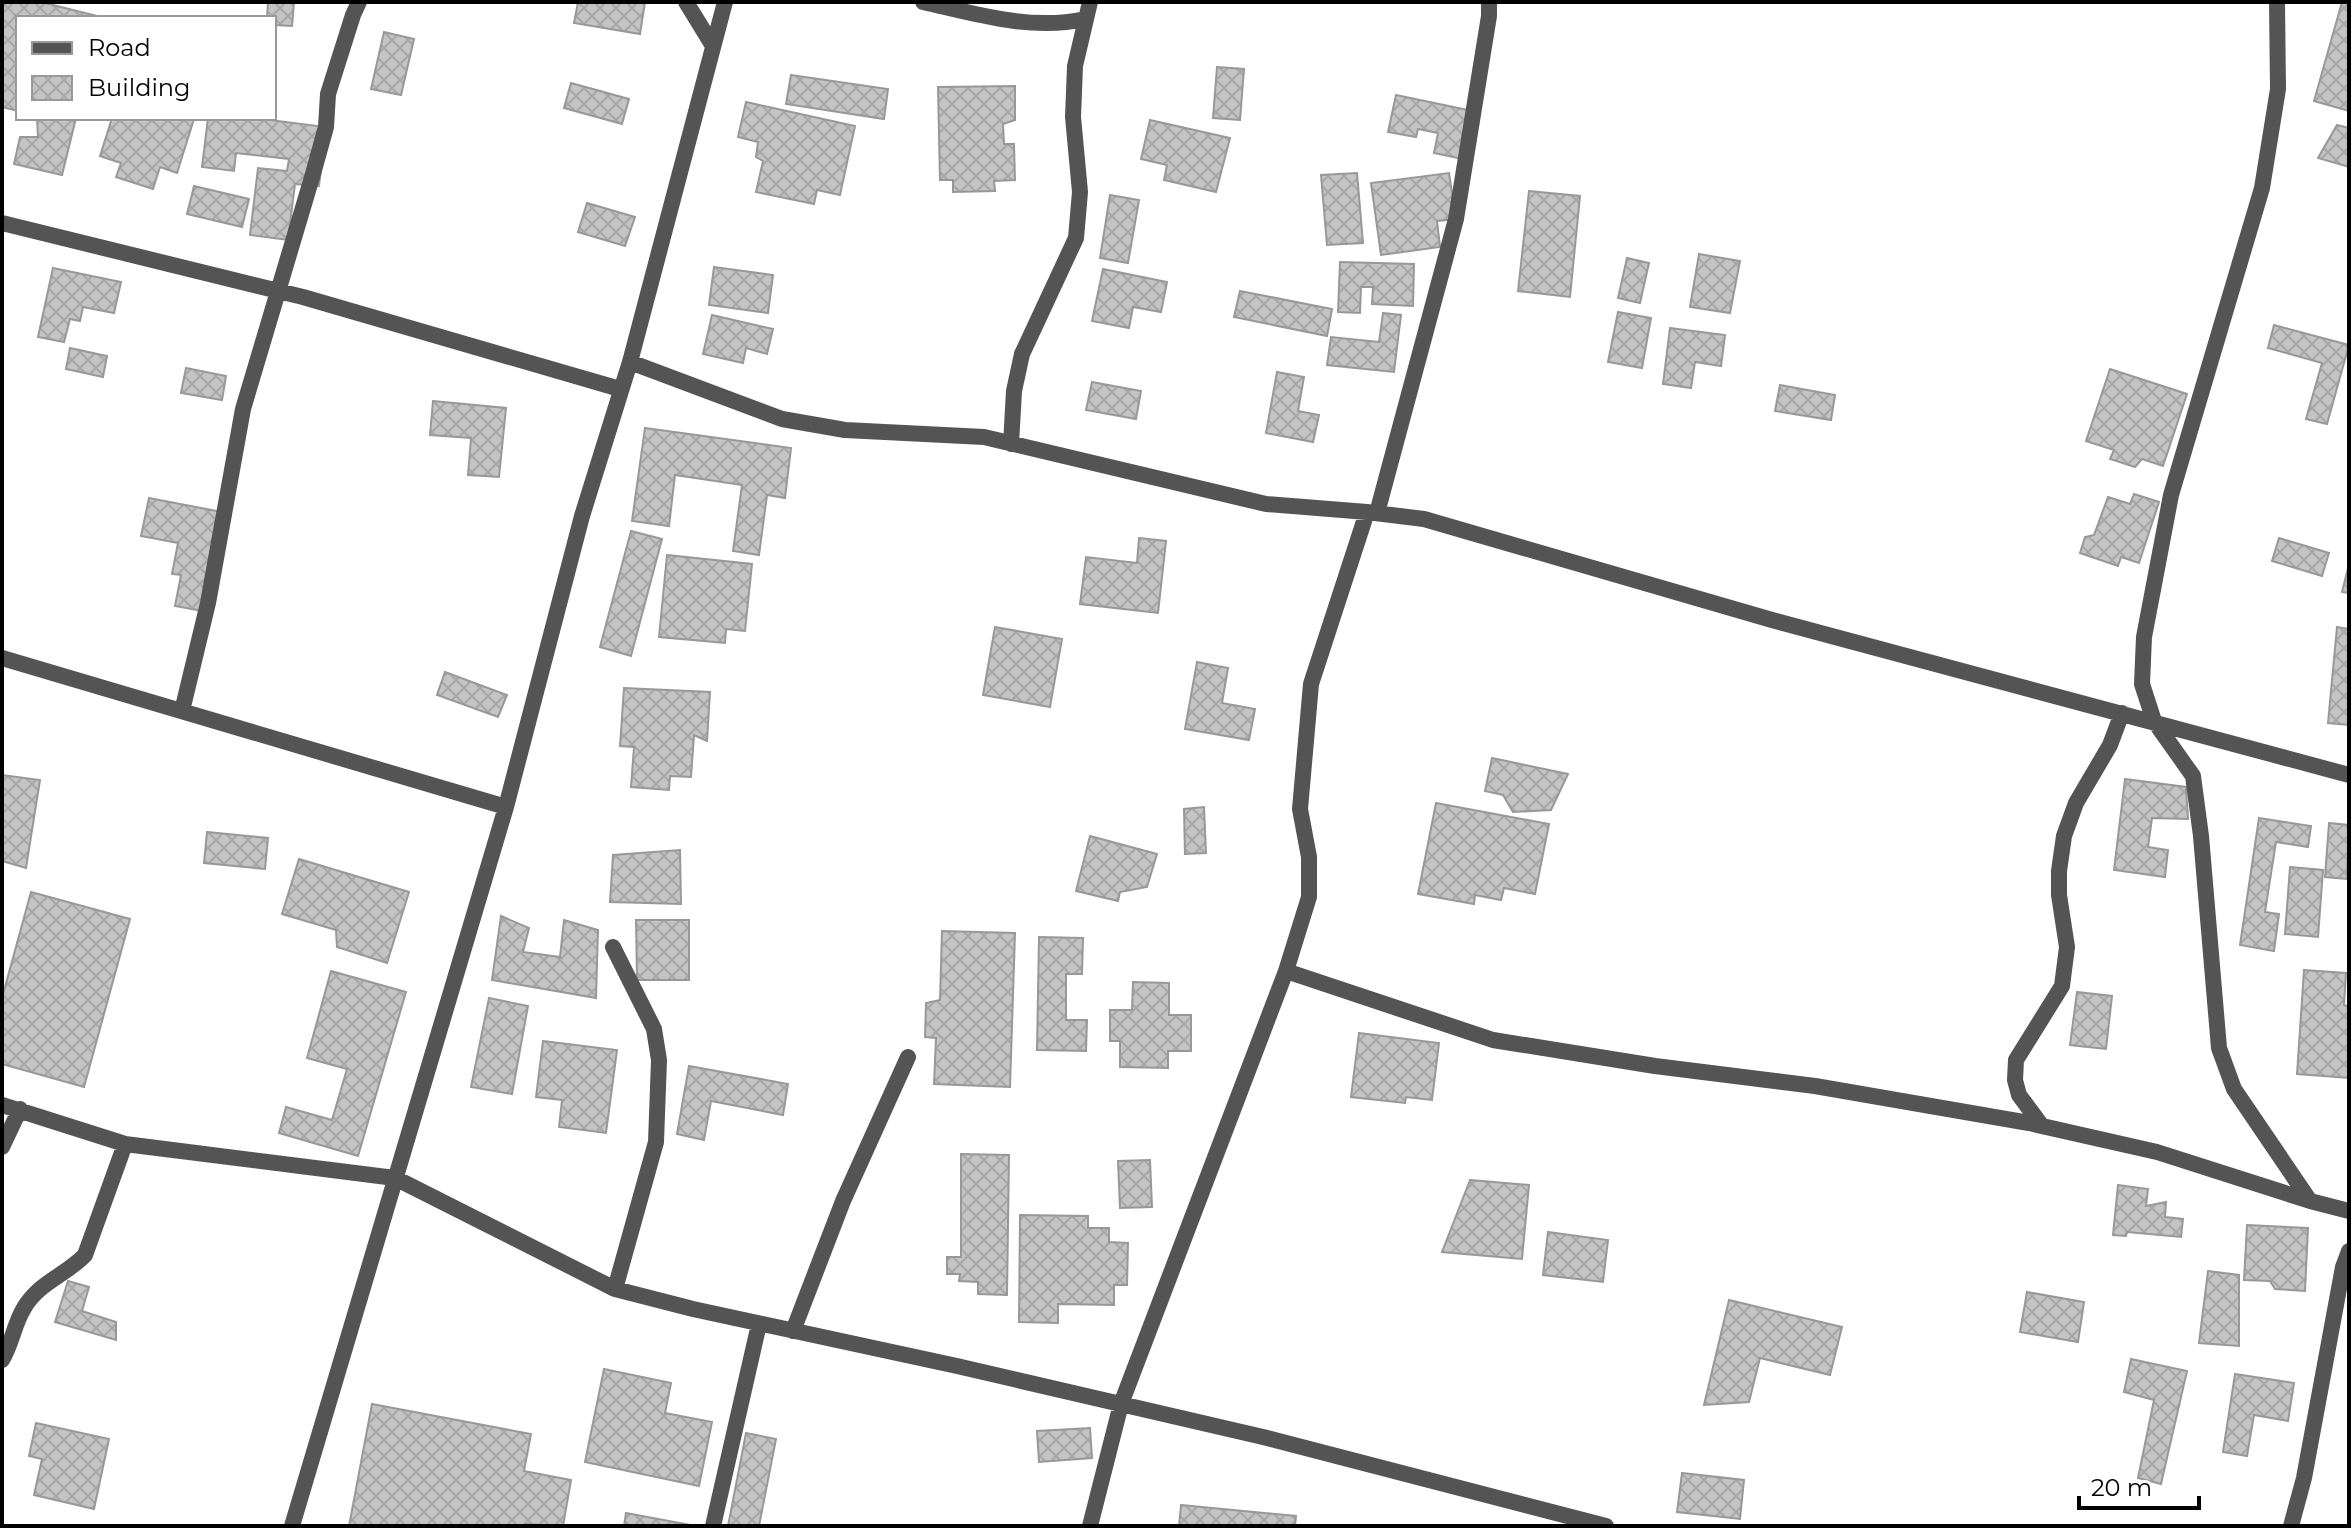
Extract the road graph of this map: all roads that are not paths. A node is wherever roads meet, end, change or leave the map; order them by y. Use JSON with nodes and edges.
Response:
{"nodes":[{"id":1,"x":359,"y":2,"type":"edge"},
{"id":2,"x":686,"y":2,"type":"edge"},
{"id":3,"x":725,"y":2,"type":"edge"},
{"id":4,"x":923,"y":2,"type":"edge"},
{"id":5,"x":1090,"y":2,"type":"edge"},
{"id":6,"x":1489,"y":2,"type":"edge"},
{"id":7,"x":2277,"y":2,"type":"edge"},
{"id":8,"x":1085,"y":19,"type":"junction"},
{"id":9,"x":713,"y":46,"type":"junction"},
{"id":10,"x":2,"y":223,"type":"edge"},
{"id":11,"x":277,"y":291,"type":"junction"},
{"id":12,"x":630,"y":362,"type":"junction"},
{"id":13,"x":620,"y":389,"type":"junction"},
{"id":14,"x":1011,"y":444,"type":"junction"},
{"id":15,"x":1372,"y":512,"type":"junction"},
{"id":16,"x":2,"y":658,"type":"edge"},
{"id":17,"x":182,"y":711,"type":"junction"},
{"id":18,"x":2122,"y":713,"type":"junction"},
{"id":19,"x":2154,"y":721,"type":"junction"},
{"id":20,"x":2349,"y":775,"type":"edge"},
{"id":21,"x":506,"y":807,"type":"junction"},
{"id":22,"x":613,"y":947,"type":"dead end"},
{"id":23,"x":1286,"y":971,"type":"junction"},
{"id":24,"x":908,"y":1057,"type":"dead end"},
{"id":25,"x":2,"y":1105,"type":"edge"},
{"id":26,"x":20,"y":1109,"type":"junction"},
{"id":27,"x":2042,"y":1126,"type":"junction"},
{"id":28,"x":125,"y":1144,"type":"junction"},
{"id":29,"x":2,"y":1147,"type":"edge"},
{"id":30,"x":395,"y":1178,"type":"junction"},
{"id":31,"x":2310,"y":1201,"type":"junction"},
{"id":32,"x":2349,"y":1211,"type":"edge"},
{"id":33,"x":2349,"y":1251,"type":"edge"},
{"id":34,"x":615,"y":1289,"type":"junction"},
{"id":35,"x":759,"y":1324,"type":"junction"},
{"id":36,"x":793,"y":1331,"type":"junction"},
{"id":37,"x":2,"y":1360,"type":"edge"},
{"id":38,"x":1121,"y":1404,"type":"junction"},
{"id":39,"x":1559,"y":1521,"type":"edge"},
{"id":40,"x":292,"y":1526,"type":"edge"},
{"id":41,"x":713,"y":1526,"type":"edge"},
{"id":42,"x":1090,"y":1526,"type":"edge"},
{"id":43,"x":1606,"y":1526,"type":"edge"},
{"id":44,"x":2291,"y":1526,"type":"edge"}],
"edges":[{"from":1,"to":11,"type":"street"},
{"from":2,"to":9,"type":"street"},
{"from":3,"to":9,"type":"street"},
{"from":4,"to":8,"type":"street"},
{"from":5,"to":8,"type":"street"},
{"from":6,"to":15,"type":"street"},
{"from":7,"to":19,"type":"street"},
{"from":8,"to":14,"type":"street"},
{"from":9,"to":12,"type":"street"},
{"from":10,"to":11,"type":"street"},
{"from":11,"to":13,"type":"street"},
{"from":11,"to":17,"type":"street"},
{"from":12,"to":13,"type":"street"},
{"from":12,"to":14,"type":"street"},
{"from":13,"to":21,"type":"street"},
{"from":14,"to":15,"type":"street"},
{"from":15,"to":18,"type":"street"},
{"from":15,"to":23,"type":"street"},
{"from":16,"to":17,"type":"street"},
{"from":17,"to":21,"type":"street"},
{"from":18,"to":19,"type":"street"},
{"from":18,"to":27,"type":"street"},
{"from":19,"to":20,"type":"street"},
{"from":19,"to":31,"type":"street"},
{"from":21,"to":30,"type":"street"},
{"from":22,"to":34,"type":"street"},
{"from":23,"to":27,"type":"street"},
{"from":23,"to":38,"type":"street"},
{"from":24,"to":36,"type":"street"},
{"from":25,"to":26,"type":"street"},
{"from":26,"to":28,"type":"street"},
{"from":26,"to":29,"type":"street"},
{"from":27,"to":31,"type":"street"},
{"from":28,"to":30,"type":"street"},
{"from":28,"to":37,"type":"street"},
{"from":30,"to":34,"type":"street"},
{"from":30,"to":40,"type":"street"},
{"from":31,"to":32,"type":"street"},
{"from":33,"to":44,"type":"street"},
{"from":34,"to":35,"type":"street"},
{"from":35,"to":36,"type":"street"},
{"from":35,"to":41,"type":"street"},
{"from":36,"to":38,"type":"street"},
{"from":38,"to":39,"type":"street"},
{"from":38,"to":42,"type":"street"},
{"from":39,"to":43,"type":"street"}]}
